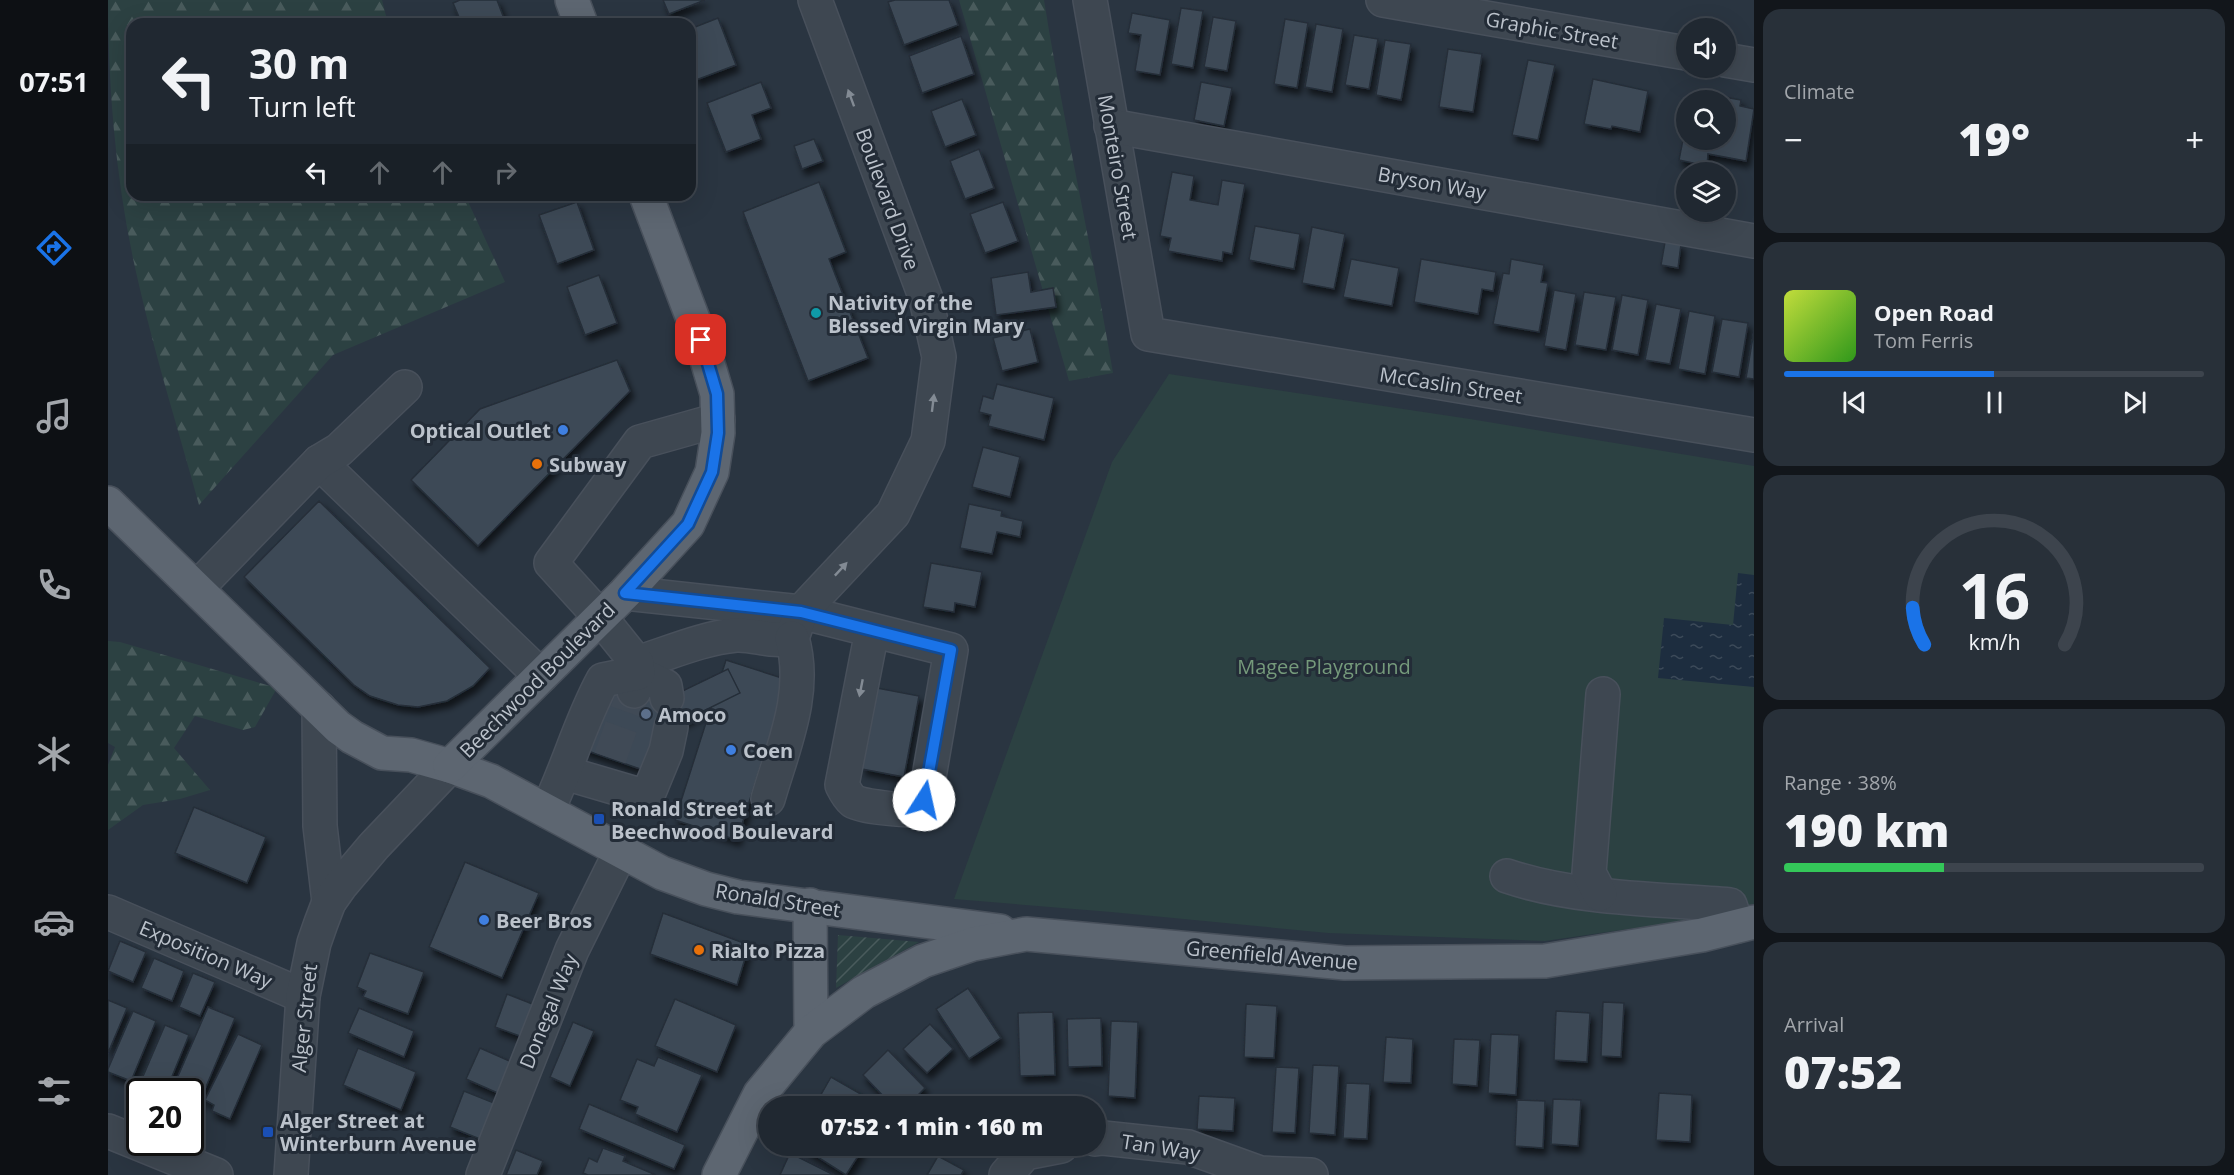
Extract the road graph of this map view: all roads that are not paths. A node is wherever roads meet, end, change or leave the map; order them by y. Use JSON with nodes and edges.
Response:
{"nodes":[{"id":1,"x":572,"y":0,"type":"edge"},
{"id":2,"x":815,"y":0,"type":"edge"},
{"id":3,"x":1090,"y":0,"type":"edge"},
{"id":4,"x":1383,"y":0,"type":"edge"},
{"id":5,"x":1419,"y":3,"type":"edge"},
{"id":6,"x":1481,"y":9,"type":"edge"},
{"id":7,"x":579,"y":18,"type":"edge"},
{"id":8,"x":1676,"y":52,"type":"edge"},
{"id":9,"x":1736,"y":62,"type":"edge"},
{"id":10,"x":1754,"y":65,"type":"edge"},
{"id":11,"x":1111,"y":126,"type":"junction"},
{"id":12,"x":648,"y":201,"type":"edge"},
{"id":13,"x":1754,"y":241,"type":"edge"},
{"id":14,"x":1148,"y":334,"type":"joint"},
{"id":15,"x":405,"y":387,"type":"dead end"},
{"id":16,"x":718,"y":420,"type":"junction"},
{"id":17,"x":1754,"y":435,"type":"edge"},
{"id":18,"x":319,"y":462,"type":"junction"},
{"id":19,"x":108,"y":503,"type":"edge"},
{"id":20,"x":197,"y":588,"type":"junction"},
{"id":21,"x":625,"y":593,"type":"junction"},
{"id":22,"x":600,"y":617,"type":"junction"},
{"id":23,"x":796,"y":625,"type":"junction"},
{"id":24,"x":872,"y":631,"type":"junction"},
{"id":25,"x":541,"y":676,"type":"junction"},
{"id":26,"x":636,"y":676,"type":"junction"},
{"id":27,"x":1603,"y":693,"type":"dead end"},
{"id":28,"x":319,"y":708,"type":"junction"},
{"id":29,"x":450,"y":766,"type":"junction"},
{"id":30,"x":565,"y":773,"type":"junction"},
{"id":31,"x":768,"y":799,"type":"dead end"},
{"id":32,"x":548,"y":811,"type":"junction"},
{"id":33,"x":621,"y":851,"type":"junction"},
{"id":34,"x":1507,"y":876,"type":"dead end"},
{"id":35,"x":1600,"y":894,"type":"junction"},
{"id":36,"x":329,"y":902,"type":"junction"},
{"id":37,"x":810,"y":905,"type":"junction"},
{"id":38,"x":108,"y":912,"type":"edge"},
{"id":39,"x":1745,"y":924,"type":"edge"},
{"id":40,"x":1026,"y":934,"type":"junction"},
{"id":41,"x":303,"y":996,"type":"junction"},
{"id":42,"x":811,"y":1032,"type":"junction"},
{"id":43,"x":108,"y":1131,"type":"edge"},
{"id":44,"x":1106,"y":1138,"type":"edge"},
{"id":45,"x":1022,"y":1156,"type":"edge"},
{"id":46,"x":1259,"y":1174,"type":"edge"},
{"id":47,"x":216,"y":1175,"type":"edge"},
{"id":48,"x":291,"y":1175,"type":"edge"},
{"id":49,"x":483,"y":1175,"type":"edge"},
{"id":50,"x":719,"y":1175,"type":"edge"},
{"id":51,"x":1006,"y":1175,"type":"edge"},
{"id":52,"x":1311,"y":1175,"type":"edge"}],
"edges":[{"from":1,"to":7,"type":"main road"},
{"from":23,"to":2,"type":"street","name":"Boulevard Drive","one_way":true},
{"from":3,"to":11,"type":"street","name":"Monteiro Street"},
{"from":4,"to":5,"type":"street","name":"Graphic Street"},
{"from":5,"to":6,"type":"street","name":"Graphic Street"},
{"from":6,"to":8,"type":"street","name":"Graphic Street"},
{"from":9,"to":10,"type":"street"},
{"from":11,"to":13,"type":"street","name":"Bryson Way"},
{"from":11,"to":14,"type":"street","name":"Monteiro Street"},
{"from":12,"to":16,"type":"main road","name":"Beechwood Boulevard"},
{"from":14,"to":17,"type":"street","name":"McCaslin Street"},
{"from":15,"to":18,"type":"street"},
{"from":16,"to":21,"type":"main road","name":"Beechwood Boulevard"},
{"from":16,"to":22,"type":"street"},
{"from":18,"to":20,"type":"street"},
{"from":18,"to":25,"type":"street"},
{"from":19,"to":20,"type":"main road","name":"Beechwood Boulevard"},
{"from":20,"to":28,"type":"main road","name":"Beechwood Boulevard"},
{"from":21,"to":22,"type":"main road","name":"Beechwood Boulevard"},
{"from":21,"to":23,"type":"street"},
{"from":22,"to":25,"type":"main road","name":"Beechwood Boulevard"},
{"from":22,"to":26,"type":"street"},
{"from":23,"to":24,"type":"street"},
{"from":23,"to":26,"type":"street"},
{"from":23,"to":31,"type":"street"},
{"from":24,"to":24,"type":"street","one_way":true},
{"from":25,"to":29,"type":"main road","name":"Beechwood Boulevard"},
{"from":26,"to":30,"type":"street"},
{"from":26,"to":30,"type":"street"},
{"from":27,"to":35,"type":"street"},
{"from":28,"to":29,"type":"main road","name":"Beechwood Boulevard"},
{"from":28,"to":36,"type":"street"},
{"from":29,"to":32,"type":"main road","name":"Ronald Street"},
{"from":29,"to":36,"type":"street","name":"Alger Street"},
{"from":30,"to":32,"type":"street"},
{"from":32,"to":33,"type":"main road","name":"Ronald Street"},
{"from":33,"to":37,"type":"main road","name":"Ronald Street"},
{"from":33,"to":49,"type":"street","name":"Donegal Way"},
{"from":34,"to":35,"type":"street"},
{"from":35,"to":39,"type":"street"},
{"from":36,"to":41,"type":"street","name":"Alger Street"},
{"from":37,"to":40,"type":"main road","name":"Ronald Street"},
{"from":37,"to":42,"type":"main road"},
{"from":38,"to":41,"type":"street","name":"Exposition Way"},
{"from":39,"to":40,"type":"main road","name":"Greenfield Avenue"},
{"from":40,"to":42,"type":"main road","name":"Greenfield Avenue"},
{"from":41,"to":48,"type":"street","name":"Alger Street"},
{"from":42,"to":50,"type":"main road","name":"Greenfield Avenue"},
{"from":43,"to":47,"type":"street"},
{"from":44,"to":46,"type":"street","name":"Tan Way"},
{"from":45,"to":51,"type":"street"},
{"from":46,"to":52,"type":"street","name":"Tan Way"}]}
